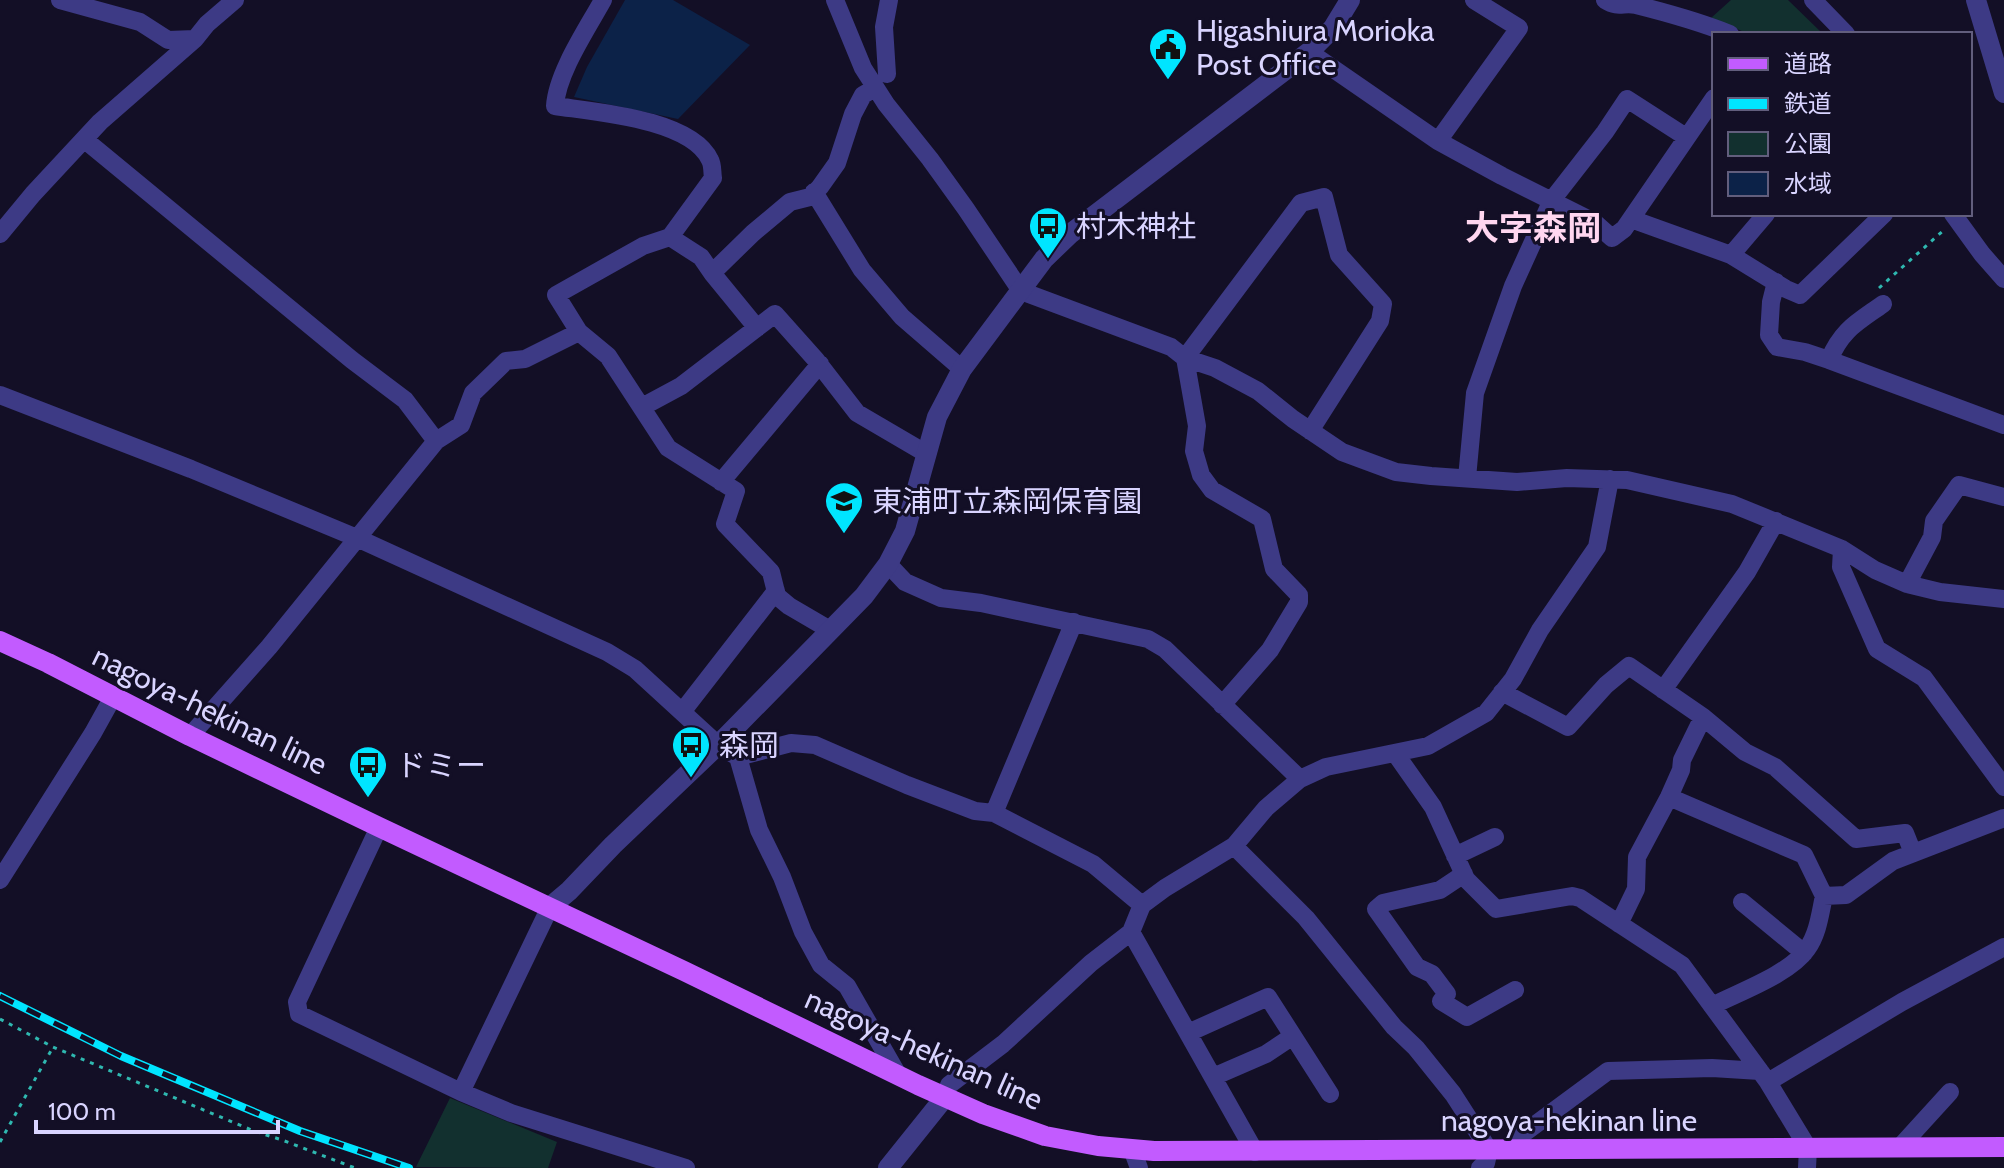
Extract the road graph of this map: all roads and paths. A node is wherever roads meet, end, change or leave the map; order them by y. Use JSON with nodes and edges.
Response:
{"nodes":[{"id":1,"x":60,"y":0,"type":"edge"},
{"id":2,"x":235,"y":0,"type":"edge"},
{"id":3,"x":603,"y":0,"type":"edge"},
{"id":4,"x":835,"y":0,"type":"edge"},
{"id":5,"x":889,"y":0,"type":"edge"},
{"id":6,"x":1350,"y":0,"type":"edge"},
{"id":7,"x":1474,"y":0,"type":"edge"},
{"id":8,"x":1605,"y":0,"type":"edge"},
{"id":9,"x":1813,"y":0,"type":"edge"},
{"id":10,"x":1976,"y":0,"type":"edge"},
{"id":11,"x":1632,"y":2,"type":"edge"},
{"id":12,"x":1726,"y":32,"type":"edge"},
{"id":13,"x":1844,"y":32,"type":"edge"},
{"id":14,"x":195,"y":39,"type":"junction"},
{"id":15,"x":1309,"y":52,"type":"junction"},
{"id":16,"x":881,"y":81,"type":"junction"},
{"id":17,"x":2002,"y":81,"type":"edge"},
{"id":18,"x":1712,"y":101,"type":"edge"},
{"id":19,"x":1686,"y":137,"type":"junction"},
{"id":20,"x":85,"y":140,"type":"junction"},
{"id":21,"x":1438,"y":141,"type":"junction"},
{"id":22,"x":814,"y":192,"type":"junction"},
{"id":23,"x":1552,"y":200,"type":"junction"},
{"id":24,"x":1764,"y":216,"type":"edge"},
{"id":25,"x":1882,"y":216,"type":"edge"},
{"id":26,"x":1955,"y":216,"type":"edge"},
{"id":27,"x":1631,"y":219,"type":"junction"},
{"id":28,"x":0,"y":234,"type":"edge"},
{"id":29,"x":670,"y":237,"type":"junction"},
{"id":30,"x":1731,"y":255,"type":"junction"},
{"id":31,"x":712,"y":273,"type":"junction"},
{"id":32,"x":2004,"y":279,"type":"edge"},
{"id":33,"x":1776,"y":282,"type":"junction"},
{"id":34,"x":1021,"y":291,"type":"junction"},
{"id":35,"x":1877,"y":300,"type":"joint"},
{"id":36,"x":757,"y":328,"type":"junction"},
{"id":37,"x":579,"y":332,"type":"junction"},
{"id":38,"x":1185,"y":358,"type":"junction"},
{"id":39,"x":1829,"y":360,"type":"junction"},
{"id":40,"x":820,"y":364,"type":"junction"},
{"id":41,"x":962,"y":369,"type":"junction"},
{"id":42,"x":0,"y":395,"type":"edge"},
{"id":43,"x":642,"y":407,"type":"junction"},
{"id":44,"x":2004,"y":425,"type":"edge"},
{"id":45,"x":1310,"y":431,"type":"junction"},
{"id":46,"x":436,"y":441,"type":"junction"},
{"id":47,"x":927,"y":454,"type":"junction"},
{"id":48,"x":1467,"y":478,"type":"junction"},
{"id":49,"x":1610,"y":479,"type":"junction"},
{"id":50,"x":721,"y":482,"type":"junction"},
{"id":51,"x":2004,"y":497,"type":"edge"},
{"id":52,"x":1776,"y":521,"type":"junction"},
{"id":53,"x":357,"y":538,"type":"junction"},
{"id":54,"x":1842,"y":549,"type":"junction"},
{"id":55,"x":888,"y":564,"type":"junction"},
{"id":56,"x":1907,"y":584,"type":"junction"},
{"id":57,"x":776,"y":591,"type":"junction"},
{"id":58,"x":2004,"y":599,"type":"edge"},
{"id":59,"x":1074,"y":622,"type":"junction"},
{"id":60,"x":830,"y":630,"type":"junction"},
{"id":61,"x":0,"y":641,"type":"edge"},
{"id":62,"x":1663,"y":690,"type":"junction"},
{"id":63,"x":1502,"y":692,"type":"junction"},
{"id":64,"x":113,"y":697,"type":"junction"},
{"id":65,"x":1222,"y":705,"type":"junction"},
{"id":66,"x":682,"y":712,"type":"junction"},
{"id":67,"x":1703,"y":717,"type":"junction"},
{"id":68,"x":190,"y":736,"type":"junction"},
{"id":69,"x":718,"y":745,"type":"junction"},
{"id":70,"x":1395,"y":753,"type":"junction"},
{"id":71,"x":738,"y":757,"type":"junction"},
{"id":72,"x":1300,"y":779,"type":"junction"},
{"id":73,"x":2004,"y":787,"type":"edge"},
{"id":74,"x":1669,"y":797,"type":"junction"},
{"id":75,"x":994,"y":813,"type":"junction"},
{"id":76,"x":2004,"y":818,"type":"edge"},
{"id":77,"x":379,"y":827,"type":"junction"},
{"id":78,"x":1495,"y":837,"type":"dead end"},
{"id":79,"x":1234,"y":846,"type":"junction"},
{"id":80,"x":1913,"y":853,"type":"junction"},
{"id":81,"x":1455,"y":856,"type":"junction"},
{"id":82,"x":1464,"y":874,"type":"junction"},
{"id":83,"x":0,"y":880,"type":"edge"},
{"id":84,"x":1824,"y":896,"type":"junction"},
{"id":85,"x":1742,"y":902,"type":"dead end"},
{"id":86,"x":1142,"y":905,"type":"junction"},
{"id":87,"x":550,"y":907,"type":"junction"},
{"id":88,"x":1619,"y":924,"type":"junction"},
{"id":89,"x":1131,"y":932,"type":"junction"},
{"id":90,"x":2004,"y":947,"type":"edge"},
{"id":91,"x":1804,"y":953,"type":"junction"},
{"id":92,"x":1515,"y":990,"type":"dead end"},
{"id":93,"x":1712,"y":1006,"type":"junction"},
{"id":94,"x":0,"y":1019,"type":"edge"},
{"id":95,"x":1188,"y":1033,"type":"junction"},
{"id":96,"x":1293,"y":1036,"type":"junction"},
{"id":97,"x":53,"y":1047,"type":"junction"},
{"id":98,"x":898,"y":1075,"type":"junction"},
{"id":99,"x":1764,"y":1076,"type":"junction"},
{"id":100,"x":1213,"y":1077,"type":"junction"},
{"id":101,"x":461,"y":1092,"type":"junction"},
{"id":102,"x":1950,"y":1092,"type":"dead end"},
{"id":103,"x":1330,"y":1094,"type":"dead end"},
{"id":104,"x":945,"y":1097,"type":"junction"},
{"id":105,"x":0,"y":1142,"type":"edge"},
{"id":106,"x":2004,"y":1147,"type":"edge"},
{"id":107,"x":1899,"y":1148,"type":"junction"},
{"id":108,"x":1512,"y":1150,"type":"junction"},
{"id":109,"x":1253,"y":1157,"type":"edge"},
{"id":110,"x":1808,"y":1158,"type":"edge"},
{"id":111,"x":1136,"y":1159,"type":"edge"},
{"id":112,"x":1484,"y":1159,"type":"edge"},
{"id":113,"x":355,"y":1168,"type":"edge"},
{"id":114,"x":686,"y":1168,"type":"edge"},
{"id":115,"x":888,"y":1168,"type":"edge"}],
"edges":[{"from":1,"to":14,"type":"street"},
{"from":2,"to":14,"type":"street"},
{"from":3,"to":29,"type":"street"},
{"from":4,"to":16,"type":"street"},
{"from":5,"to":16,"type":"street"},
{"from":6,"to":15,"type":"street"},
{"from":7,"to":21,"type":"street"},
{"from":8,"to":11,"type":"street"},
{"from":9,"to":13,"type":"street"},
{"from":10,"to":17,"type":"street"},
{"from":11,"to":12,"type":"street"},
{"from":14,"to":20,"type":"street"},
{"from":15,"to":21,"type":"street"},
{"from":15,"to":34,"type":"street"},
{"from":16,"to":22,"type":"street"},
{"from":16,"to":34,"type":"street"},
{"from":18,"to":19,"type":"street"},
{"from":19,"to":23,"type":"street"},
{"from":19,"to":27,"type":"street"},
{"from":20,"to":28,"type":"street"},
{"from":20,"to":46,"type":"street"},
{"from":21,"to":23,"type":"street"},
{"from":22,"to":31,"type":"street"},
{"from":22,"to":41,"type":"street"},
{"from":23,"to":27,"type":"street"},
{"from":23,"to":48,"type":"street"},
{"from":24,"to":30,"type":"street"},
{"from":25,"to":33,"type":"street"},
{"from":26,"to":32,"type":"street"},
{"from":26,"to":35,"type":"path"},
{"from":27,"to":30,"type":"street"},
{"from":29,"to":31,"type":"street"},
{"from":29,"to":37,"type":"street"},
{"from":30,"to":33,"type":"street"},
{"from":31,"to":36,"type":"street"},
{"from":33,"to":39,"type":"street"},
{"from":34,"to":38,"type":"street"},
{"from":34,"to":41,"type":"street"},
{"from":35,"to":39,"type":"street"},
{"from":36,"to":40,"type":"street"},
{"from":36,"to":43,"type":"street"},
{"from":37,"to":43,"type":"street"},
{"from":37,"to":46,"type":"street"},
{"from":38,"to":45,"type":"street"},
{"from":38,"to":45,"type":"street"},
{"from":38,"to":65,"type":"street"},
{"from":39,"to":44,"type":"street"},
{"from":40,"to":47,"type":"street"},
{"from":40,"to":50,"type":"street"},
{"from":41,"to":47,"type":"street"},
{"from":42,"to":53,"type":"street"},
{"from":43,"to":50,"type":"street"},
{"from":45,"to":48,"type":"street"},
{"from":46,"to":53,"type":"street"},
{"from":47,"to":55,"type":"street"},
{"from":48,"to":49,"type":"street"},
{"from":49,"to":52,"type":"street"},
{"from":49,"to":63,"type":"street"},
{"from":50,"to":57,"type":"street"},
{"from":51,"to":56,"type":"street"},
{"from":52,"to":54,"type":"street"},
{"from":52,"to":62,"type":"street"},
{"from":53,"to":66,"type":"street"},
{"from":53,"to":68,"type":"street"},
{"from":54,"to":56,"type":"street"},
{"from":54,"to":73,"type":"street"},
{"from":55,"to":59,"type":"street"},
{"from":55,"to":60,"type":"street"},
{"from":56,"to":58,"type":"street"},
{"from":57,"to":60,"type":"street"},
{"from":57,"to":66,"type":"street"},
{"from":59,"to":65,"type":"street"},
{"from":59,"to":75,"type":"street"},
{"from":60,"to":69,"type":"street"},
{"from":61,"to":64,"type":"main road","name":"nagoya-hekinan line"},
{"from":62,"to":63,"type":"street"},
{"from":62,"to":67,"type":"street"},
{"from":63,"to":70,"type":"street"},
{"from":64,"to":68,"type":"main road","name":"nagoya-hekinan line"},
{"from":64,"to":83,"type":"street"},
{"from":65,"to":72,"type":"street"},
{"from":66,"to":69,"type":"street"},
{"from":67,"to":74,"type":"street"},
{"from":67,"to":80,"type":"street"},
{"from":68,"to":77,"type":"main road","name":"nagoya-hekinan line"},
{"from":69,"to":71,"type":"street"},
{"from":69,"to":87,"type":"street"},
{"from":70,"to":72,"type":"street"},
{"from":70,"to":81,"type":"street"},
{"from":71,"to":75,"type":"street"},
{"from":71,"to":98,"type":"street"},
{"from":72,"to":79,"type":"street"},
{"from":74,"to":84,"type":"street"},
{"from":74,"to":88,"type":"street"},
{"from":75,"to":86,"type":"street"},
{"from":76,"to":80,"type":"street"},
{"from":77,"to":87,"type":"main road","name":"nagoya-hekinan line"},
{"from":77,"to":101,"type":"street"},
{"from":78,"to":81,"type":"street"},
{"from":79,"to":86,"type":"street"},
{"from":79,"to":112,"type":"street"},
{"from":80,"to":84,"type":"street"},
{"from":81,"to":82,"type":"street"},
{"from":82,"to":88,"type":"street"},
{"from":82,"to":92,"type":"street"},
{"from":84,"to":91,"type":"street"},
{"from":85,"to":91,"type":"street"},
{"from":86,"to":89,"type":"street"},
{"from":87,"to":98,"type":"main road","name":"nagoya-hekinan line"},
{"from":87,"to":101,"type":"street"},
{"from":88,"to":93,"type":"street"},
{"from":89,"to":95,"type":"street"},
{"from":89,"to":104,"type":"street"},
{"from":90,"to":99,"type":"street"},
{"from":91,"to":93,"type":"street"},
{"from":93,"to":99,"type":"street"},
{"from":94,"to":97,"type":"path"},
{"from":95,"to":96,"type":"street"},
{"from":95,"to":100,"type":"street"},
{"from":96,"to":100,"type":"street"},
{"from":96,"to":103,"type":"street"},
{"from":97,"to":105,"type":"path"},
{"from":97,"to":113,"type":"path"},
{"from":98,"to":104,"type":"main road","name":"nagoya-hekinan line"},
{"from":99,"to":108,"type":"street"},
{"from":99,"to":110,"type":"street"},
{"from":100,"to":109,"type":"street"},
{"from":101,"to":114,"type":"street"},
{"from":102,"to":107,"type":"street"},
{"from":104,"to":111,"type":"main road","name":"nagoya-hekinan line"},
{"from":104,"to":115,"type":"street"},
{"from":106,"to":107,"type":"main road","name":"nagoya-hekinan line"},
{"from":107,"to":110,"type":"main road","name":"nagoya-hekinan line"},
{"from":108,"to":110,"type":"main road","name":"nagoya-hekinan line"},
{"from":108,"to":112,"type":"main road","name":"nagoya-hekinan line"},
{"from":109,"to":111,"type":"main road","name":"nagoya-hekinan line"},
{"from":109,"to":112,"type":"main road","name":"nagoya-hekinan line"}]}
